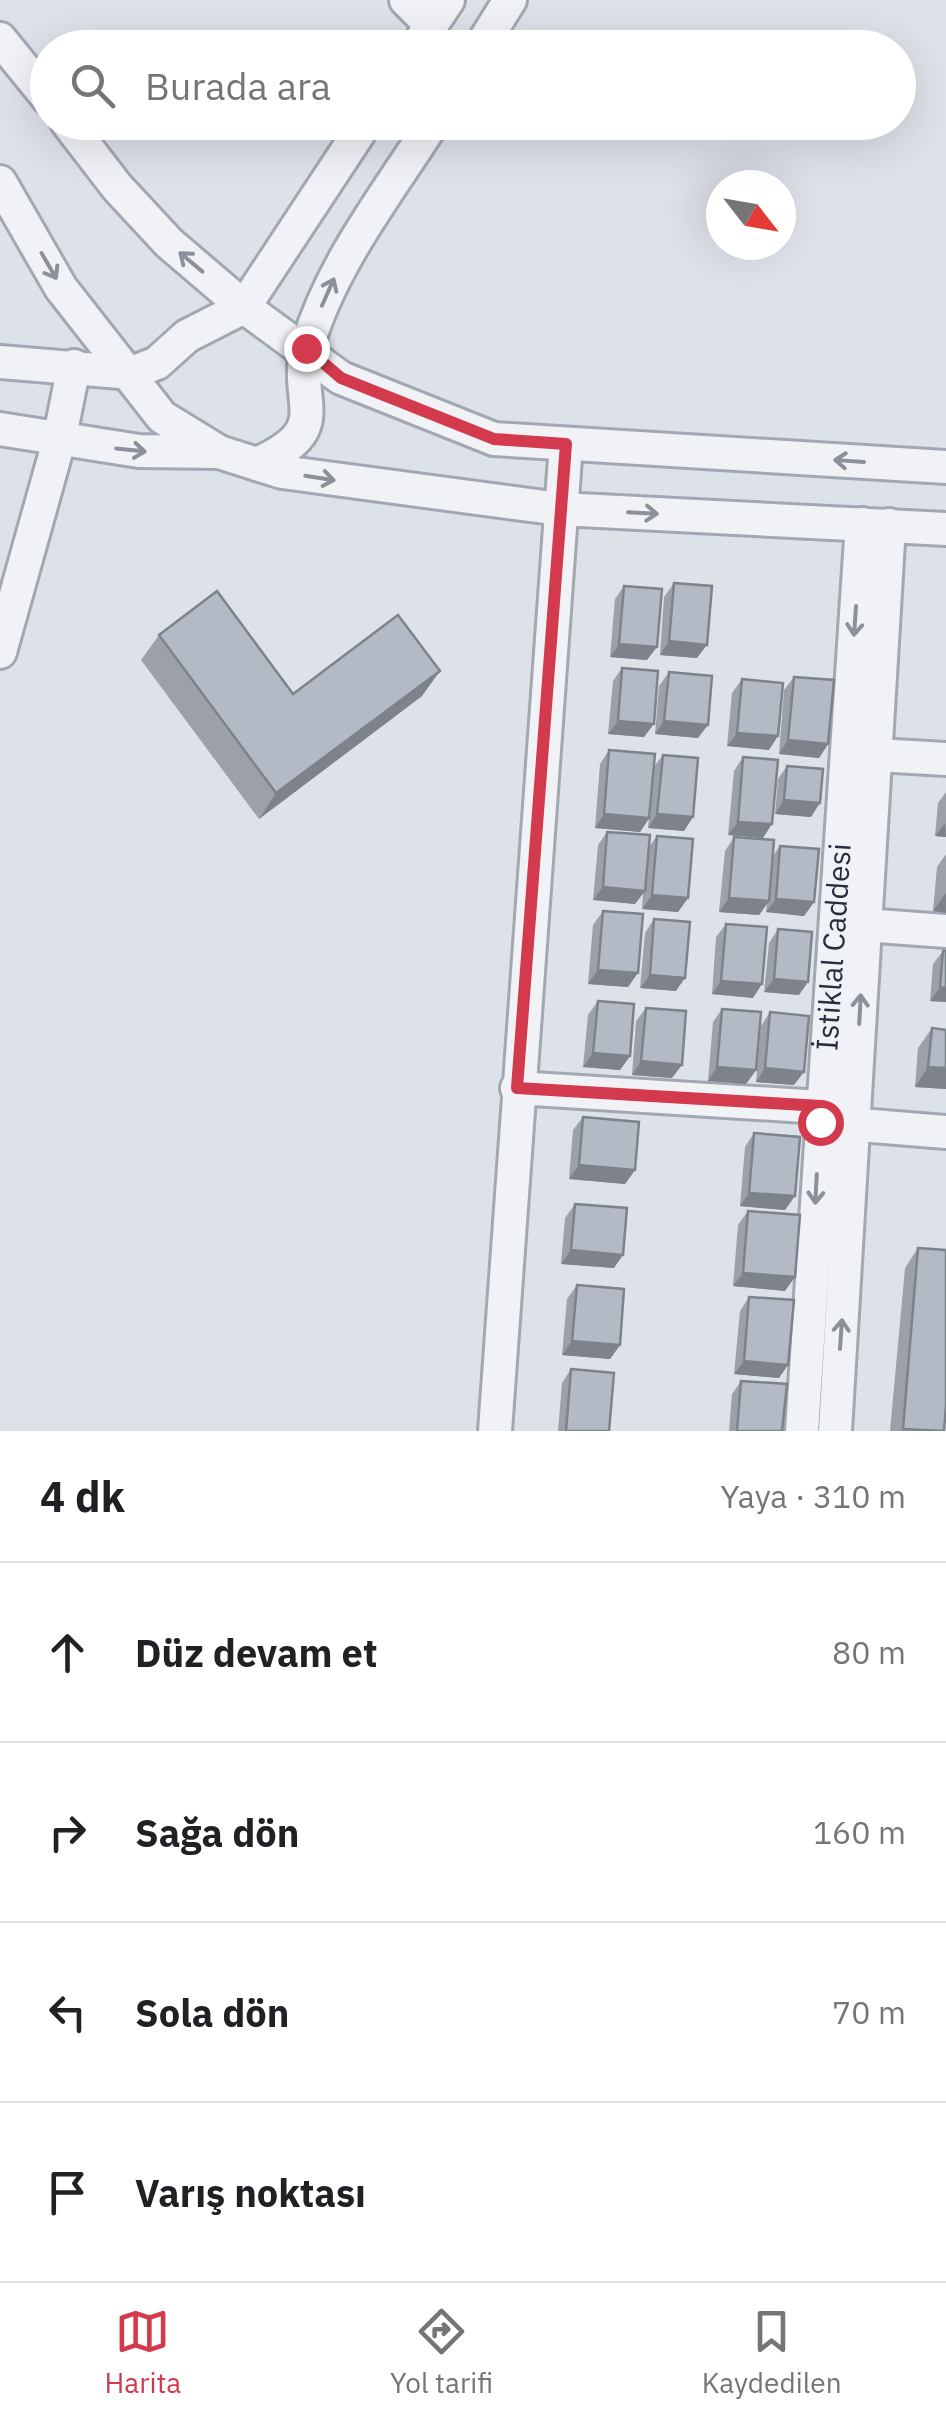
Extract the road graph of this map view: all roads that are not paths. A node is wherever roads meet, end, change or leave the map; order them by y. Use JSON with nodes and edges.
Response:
{"nodes":[{"id":1,"x":406,"y":0,"type":"edge"},
{"id":2,"x":510,"y":0,"type":"edge"},
{"id":3,"x":432,"y":24,"type":"edge"},
{"id":4,"x":491,"y":30,"type":"edge"},
{"id":5,"x":0,"y":39,"type":"edge"},
{"id":6,"x":30,"y":76,"type":"edge"},
{"id":7,"x":81,"y":140,"type":"edge"},
{"id":8,"x":354,"y":140,"type":"edge"},
{"id":9,"x":422,"y":140,"type":"edge"},
{"id":10,"x":0,"y":182,"type":"edge"},
{"id":11,"x":244,"y":307,"type":"junction"},
{"id":12,"x":306,"y":348,"type":"junction"},
{"id":13,"x":0,"y":362,"type":"edge"},
{"id":14,"x":74,"y":366,"type":"junction"},
{"id":15,"x":132,"y":373,"type":"junction"},
{"id":16,"x":0,"y":429,"type":"edge"},
{"id":17,"x":59,"y":441,"type":"junction"},
{"id":18,"x":566,"y":444,"type":"junction"},
{"id":19,"x":218,"y":452,"type":"junction"},
{"id":20,"x":257,"y":464,"type":"junction"},
{"id":21,"x":946,"y":467,"type":"edge"},
{"id":22,"x":560,"y":509,"type":"junction"},
{"id":23,"x":875,"y":524,"type":"junction"},
{"id":24,"x":946,"y":529,"type":"edge"},
{"id":25,"x":0,"y":652,"type":"edge"},
{"id":26,"x":877,"y":755,"type":"junction"},
{"id":27,"x":946,"y":759,"type":"edge"},
{"id":28,"x":864,"y":925,"type":"junction"},
{"id":29,"x":946,"y":931,"type":"edge"},
{"id":30,"x":517,"y":1088,"type":"junction"},
{"id":31,"x":820,"y":1114,"type":"junction"},
{"id":32,"x":854,"y":1125,"type":"junction"},
{"id":33,"x":946,"y":1132,"type":"edge"},
{"id":34,"x":496,"y":1431,"type":"edge"},
{"id":35,"x":802,"y":1431,"type":"edge"},
{"id":36,"x":834,"y":1431,"type":"edge"}],
"edges":[{"from":1,"to":3,"type":"street"},
{"from":2,"to":4,"type":"street"},
{"from":5,"to":6,"type":"street"},
{"from":11,"to":7,"type":"street","one_way":true},
{"from":8,"to":11,"type":"street"},
{"from":12,"to":9,"type":"street","one_way":true},
{"from":10,"to":15,"type":"street","one_way":true},
{"from":11,"to":12,"type":"street"},
{"from":11,"to":15,"type":"street"},
{"from":12,"to":18,"type":"street"},
{"from":12,"to":20,"type":"street"},
{"from":13,"to":14,"type":"street"},
{"from":14,"to":15,"type":"street"},
{"from":14,"to":17,"type":"street"},
{"from":15,"to":19,"type":"street"},
{"from":16,"to":17,"type":"street"},
{"from":17,"to":19,"type":"street","one_way":true},
{"from":17,"to":25,"type":"street"},
{"from":21,"to":18,"type":"street","one_way":true},
{"from":18,"to":22,"type":"street"},
{"from":19,"to":20,"type":"street"},
{"from":20,"to":22,"type":"street","one_way":true},
{"from":22,"to":23,"type":"street","one_way":true},
{"from":22,"to":30,"type":"street"},
{"from":23,"to":24,"type":"street"},
{"from":23,"to":26,"type":"street","name":"İstiklal Caddesi"},
{"from":23,"to":31,"type":"street","name":"İstiklal Caddesi","one_way":true},
{"from":26,"to":27,"type":"street"},
{"from":26,"to":28,"type":"street","name":"İstiklal Caddesi"},
{"from":28,"to":29,"type":"street"},
{"from":32,"to":28,"type":"street","name":"İstiklal Caddesi","one_way":true},
{"from":30,"to":31,"type":"street"},
{"from":30,"to":34,"type":"street"},
{"from":31,"to":32,"type":"street"},
{"from":31,"to":35,"type":"street","name":"İstiklal Caddesi","one_way":true},
{"from":32,"to":33,"type":"street"},
{"from":36,"to":32,"type":"street","name":"İstiklal Caddesi","one_way":true}]}
